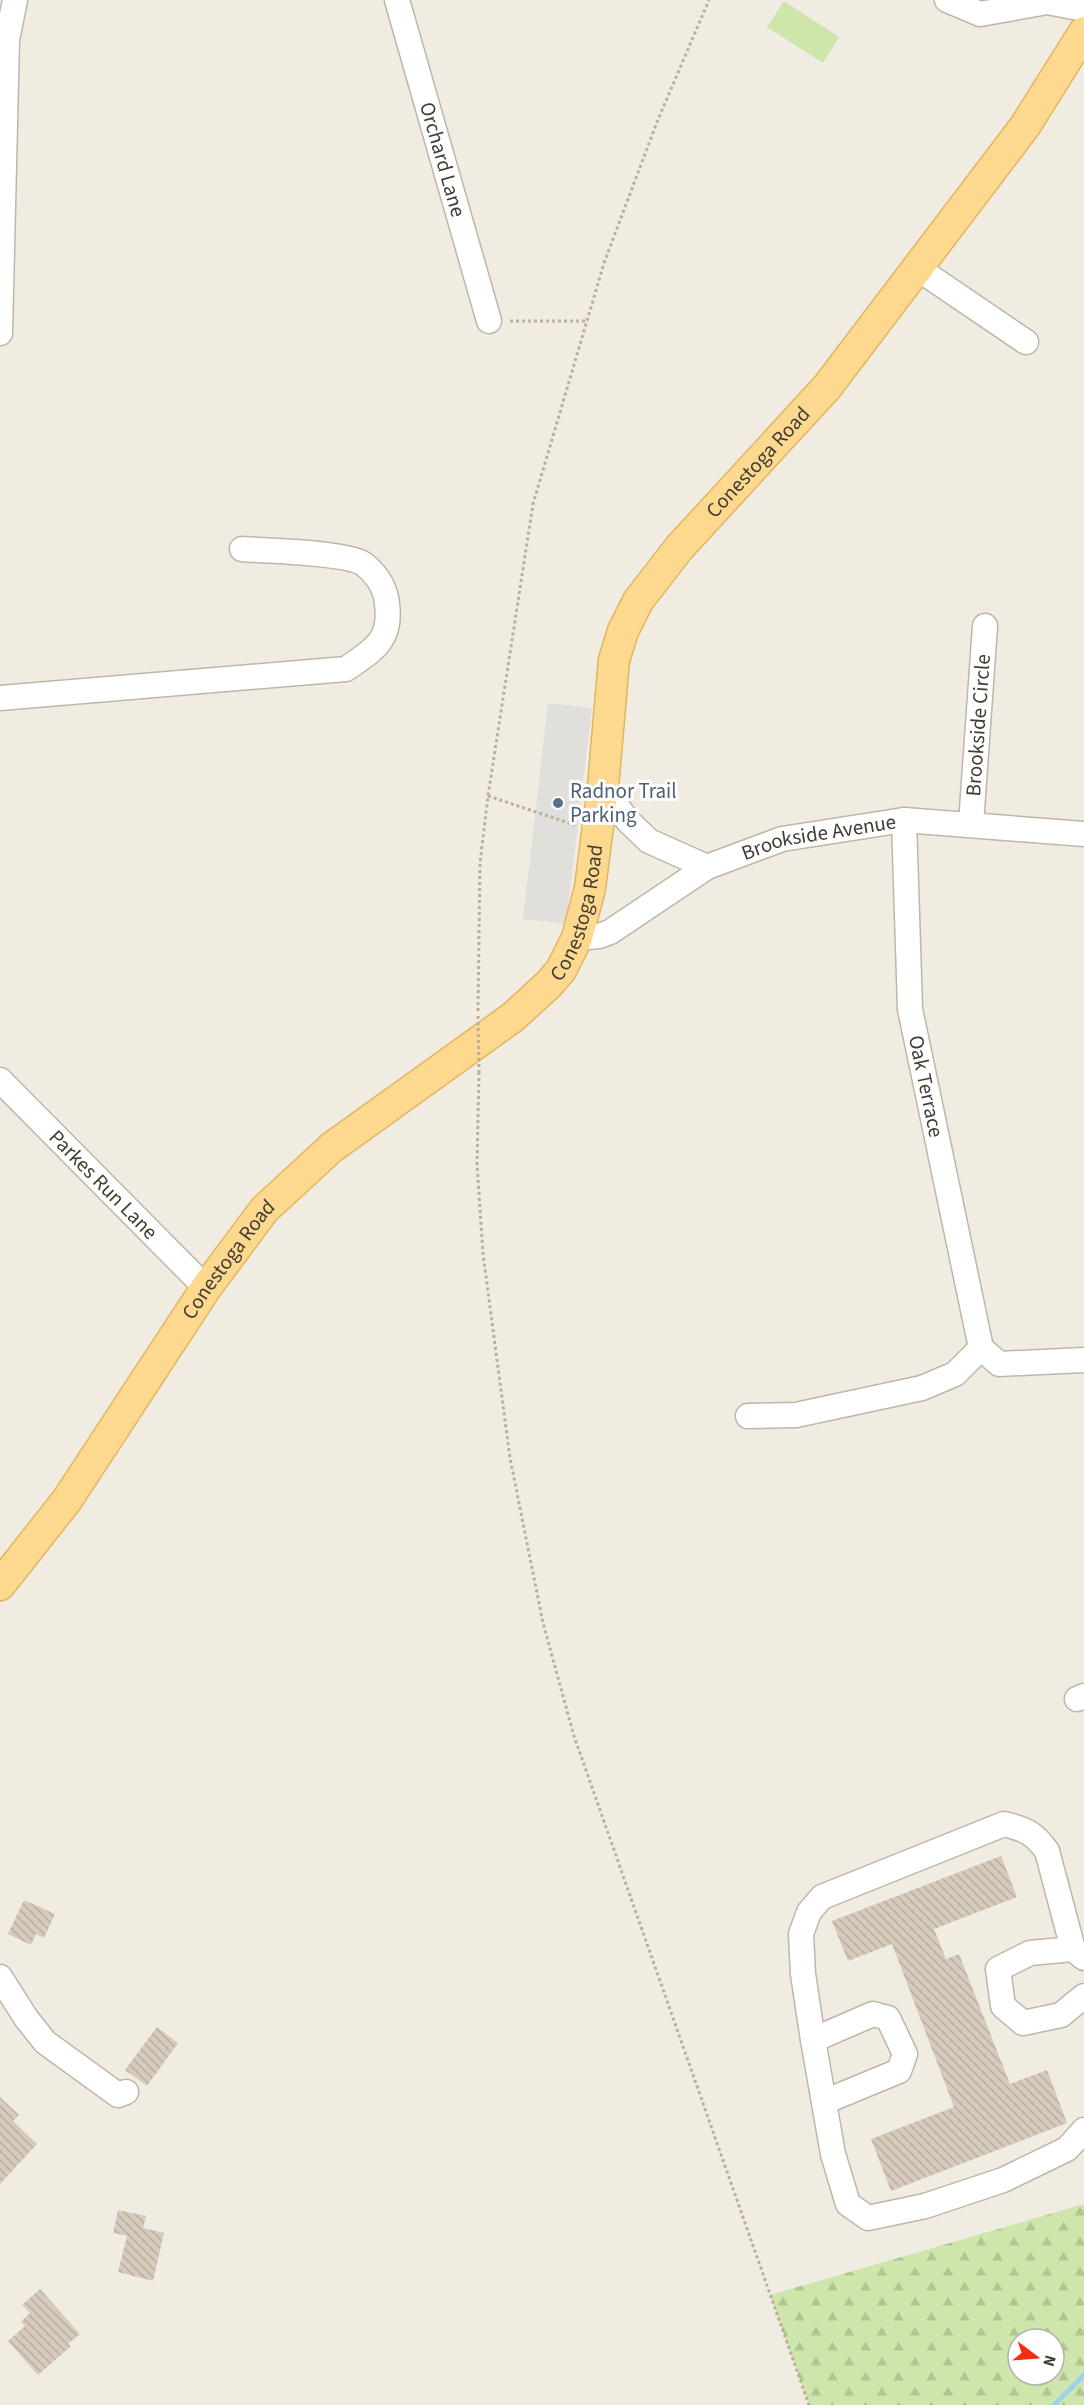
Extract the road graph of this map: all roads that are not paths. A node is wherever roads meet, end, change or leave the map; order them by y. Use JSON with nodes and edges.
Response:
{"nodes":[{"id":1,"x":15,"y":0,"type":"edge"},
{"id":2,"x":397,"y":0,"type":"edge"},
{"id":3,"x":947,"y":0,"type":"edge"},
{"id":4,"x":1084,"y":9,"type":"edge"},
{"id":5,"x":1084,"y":32,"type":"edge"},
{"id":6,"x":3,"y":34,"type":"edge"},
{"id":7,"x":917,"y":268,"type":"junction"},
{"id":8,"x":489,"y":321,"type":"road end"},
{"id":9,"x":0,"y":333,"type":"edge"},
{"id":10,"x":1026,"y":342,"type":"dead end"},
{"id":11,"x":242,"y":549,"type":"dead end"},
{"id":12,"x":985,"y":626,"type":"dead end"},
{"id":13,"x":0,"y":698,"type":"edge"},
{"id":14,"x":603,"y":787,"type":"junction"},
{"id":15,"x":904,"y":820,"type":"junction"},
{"id":16,"x":971,"y":824,"type":"junction"},
{"id":17,"x":1084,"y":834,"type":"edge"},
{"id":18,"x":707,"y":867,"type":"junction"},
{"id":19,"x":577,"y":938,"type":"junction"},
{"id":20,"x":0,"y":1080,"type":"edge"},
{"id":21,"x":206,"y":1288,"type":"junction"},
{"id":22,"x":981,"y":1348,"type":"junction"},
{"id":23,"x":1084,"y":1360,"type":"edge"},
{"id":24,"x":748,"y":1416,"type":"dead end"},
{"id":25,"x":0,"y":1585,"type":"edge"},
{"id":26,"x":1078,"y":1954,"type":"edge"},
{"id":27,"x":0,"y":1977,"type":"edge"},
{"id":28,"x":1084,"y":1999,"type":"edge"},
{"id":29,"x":813,"y":2040,"type":"junction"},
{"id":30,"x":126,"y":2092,"type":"dead end"},
{"id":31,"x":824,"y":2102,"type":"junction"},
{"id":32,"x":1084,"y":2130,"type":"edge"}],
"edges":[{"from":1,"to":6,"type":"street"},
{"from":2,"to":8,"type":"street","name":"Orchard Lane"},
{"from":3,"to":4,"type":"street"},
{"from":5,"to":7,"type":"main road","name":"Conestoga Road"},
{"from":6,"to":9,"type":"street"},
{"from":7,"to":10,"type":"street"},
{"from":7,"to":14,"type":"main road","name":"Conestoga Road"},
{"from":11,"to":13,"type":"street"},
{"from":12,"to":16,"type":"street","name":"Brookside Circle"},
{"from":14,"to":18,"type":"street"},
{"from":14,"to":19,"type":"main road","name":"Conestoga Road"},
{"from":15,"to":16,"type":"street","name":"Brookside Avenue"},
{"from":15,"to":18,"type":"street","name":"Brookside Avenue"},
{"from":15,"to":22,"type":"street","name":"Oak Terrace"},
{"from":16,"to":17,"type":"street","name":"Brookside Avenue"},
{"from":18,"to":19,"type":"street","name":"Brookside Avenue"},
{"from":19,"to":21,"type":"main road","name":"Conestoga Road"},
{"from":20,"to":21,"type":"street","name":"Parkes Run Lane"},
{"from":21,"to":25,"type":"main road","name":"Conestoga Road"},
{"from":22,"to":23,"type":"street"},
{"from":22,"to":24,"type":"street"},
{"from":26,"to":28,"type":"street"},
{"from":26,"to":29,"type":"street"},
{"from":27,"to":30,"type":"street"},
{"from":29,"to":31,"type":"street"},
{"from":29,"to":31,"type":"street"},
{"from":31,"to":32,"type":"street"}]}
